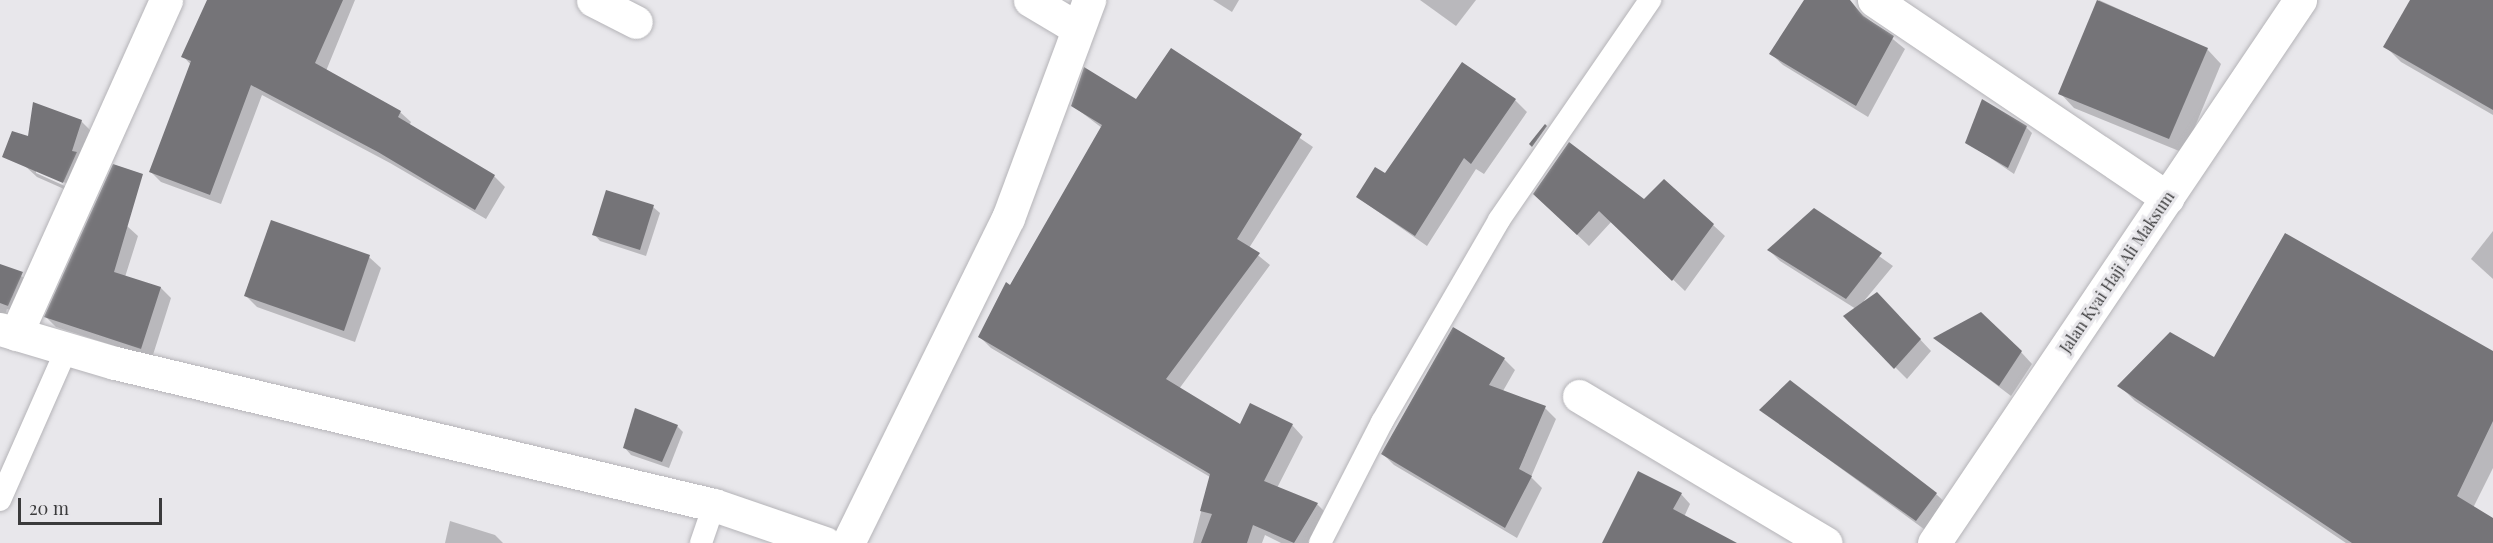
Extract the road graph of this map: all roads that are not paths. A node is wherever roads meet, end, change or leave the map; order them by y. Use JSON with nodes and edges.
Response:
{"nodes":[{"id":1,"x":166,"y":0,"type":"edge"},
{"id":2,"x":593,"y":0,"type":"edge"},
{"id":3,"x":1030,"y":0,"type":"edge"},
{"id":4,"x":1650,"y":0,"type":"edge"},
{"id":5,"x":1874,"y":0,"type":"edge"},
{"id":6,"x":2300,"y":0,"type":"edge"},
{"id":7,"x":1083,"y":14,"type":"edge"},
{"id":8,"x":636,"y":22,"type":"dead end"},
{"id":9,"x":2167,"y":198,"type":"junction"},
{"id":10,"x":8,"y":331,"type":"edge"},
{"id":11,"x":67,"y":348,"type":"junction"},
{"id":12,"x":1579,"y":396,"type":"dead end"},
{"id":13,"x":0,"y":500,"type":"edge"},
{"id":14,"x":714,"y":505,"type":"junction"},
{"id":15,"x":701,"y":543,"type":"edge"},
{"id":16,"x":825,"y":543,"type":"edge"},
{"id":17,"x":848,"y":543,"type":"edge"},
{"id":18,"x":1320,"y":543,"type":"edge"},
{"id":19,"x":1826,"y":543,"type":"edge"},
{"id":20,"x":1934,"y":543,"type":"edge"}],
"edges":[{"from":1,"to":10,"type":"street"},
{"from":2,"to":8,"type":"street"},
{"from":3,"to":7,"type":"street"},
{"from":4,"to":18,"type":"lane"},
{"from":5,"to":9,"type":"street"},
{"from":6,"to":9,"type":"street","name":"Jalan Kyai Haji Ali Maksum"},
{"from":7,"to":17,"type":"street"},
{"from":9,"to":20,"type":"street","name":"Jalan Kyai Haji Ali Maksum"},
{"from":10,"to":11,"type":"street"},
{"from":11,"to":13,"type":"lane"},
{"from":11,"to":14,"type":"street"},
{"from":12,"to":19,"type":"street"},
{"from":14,"to":15,"type":"lane"},
{"from":14,"to":16,"type":"street"}]}
